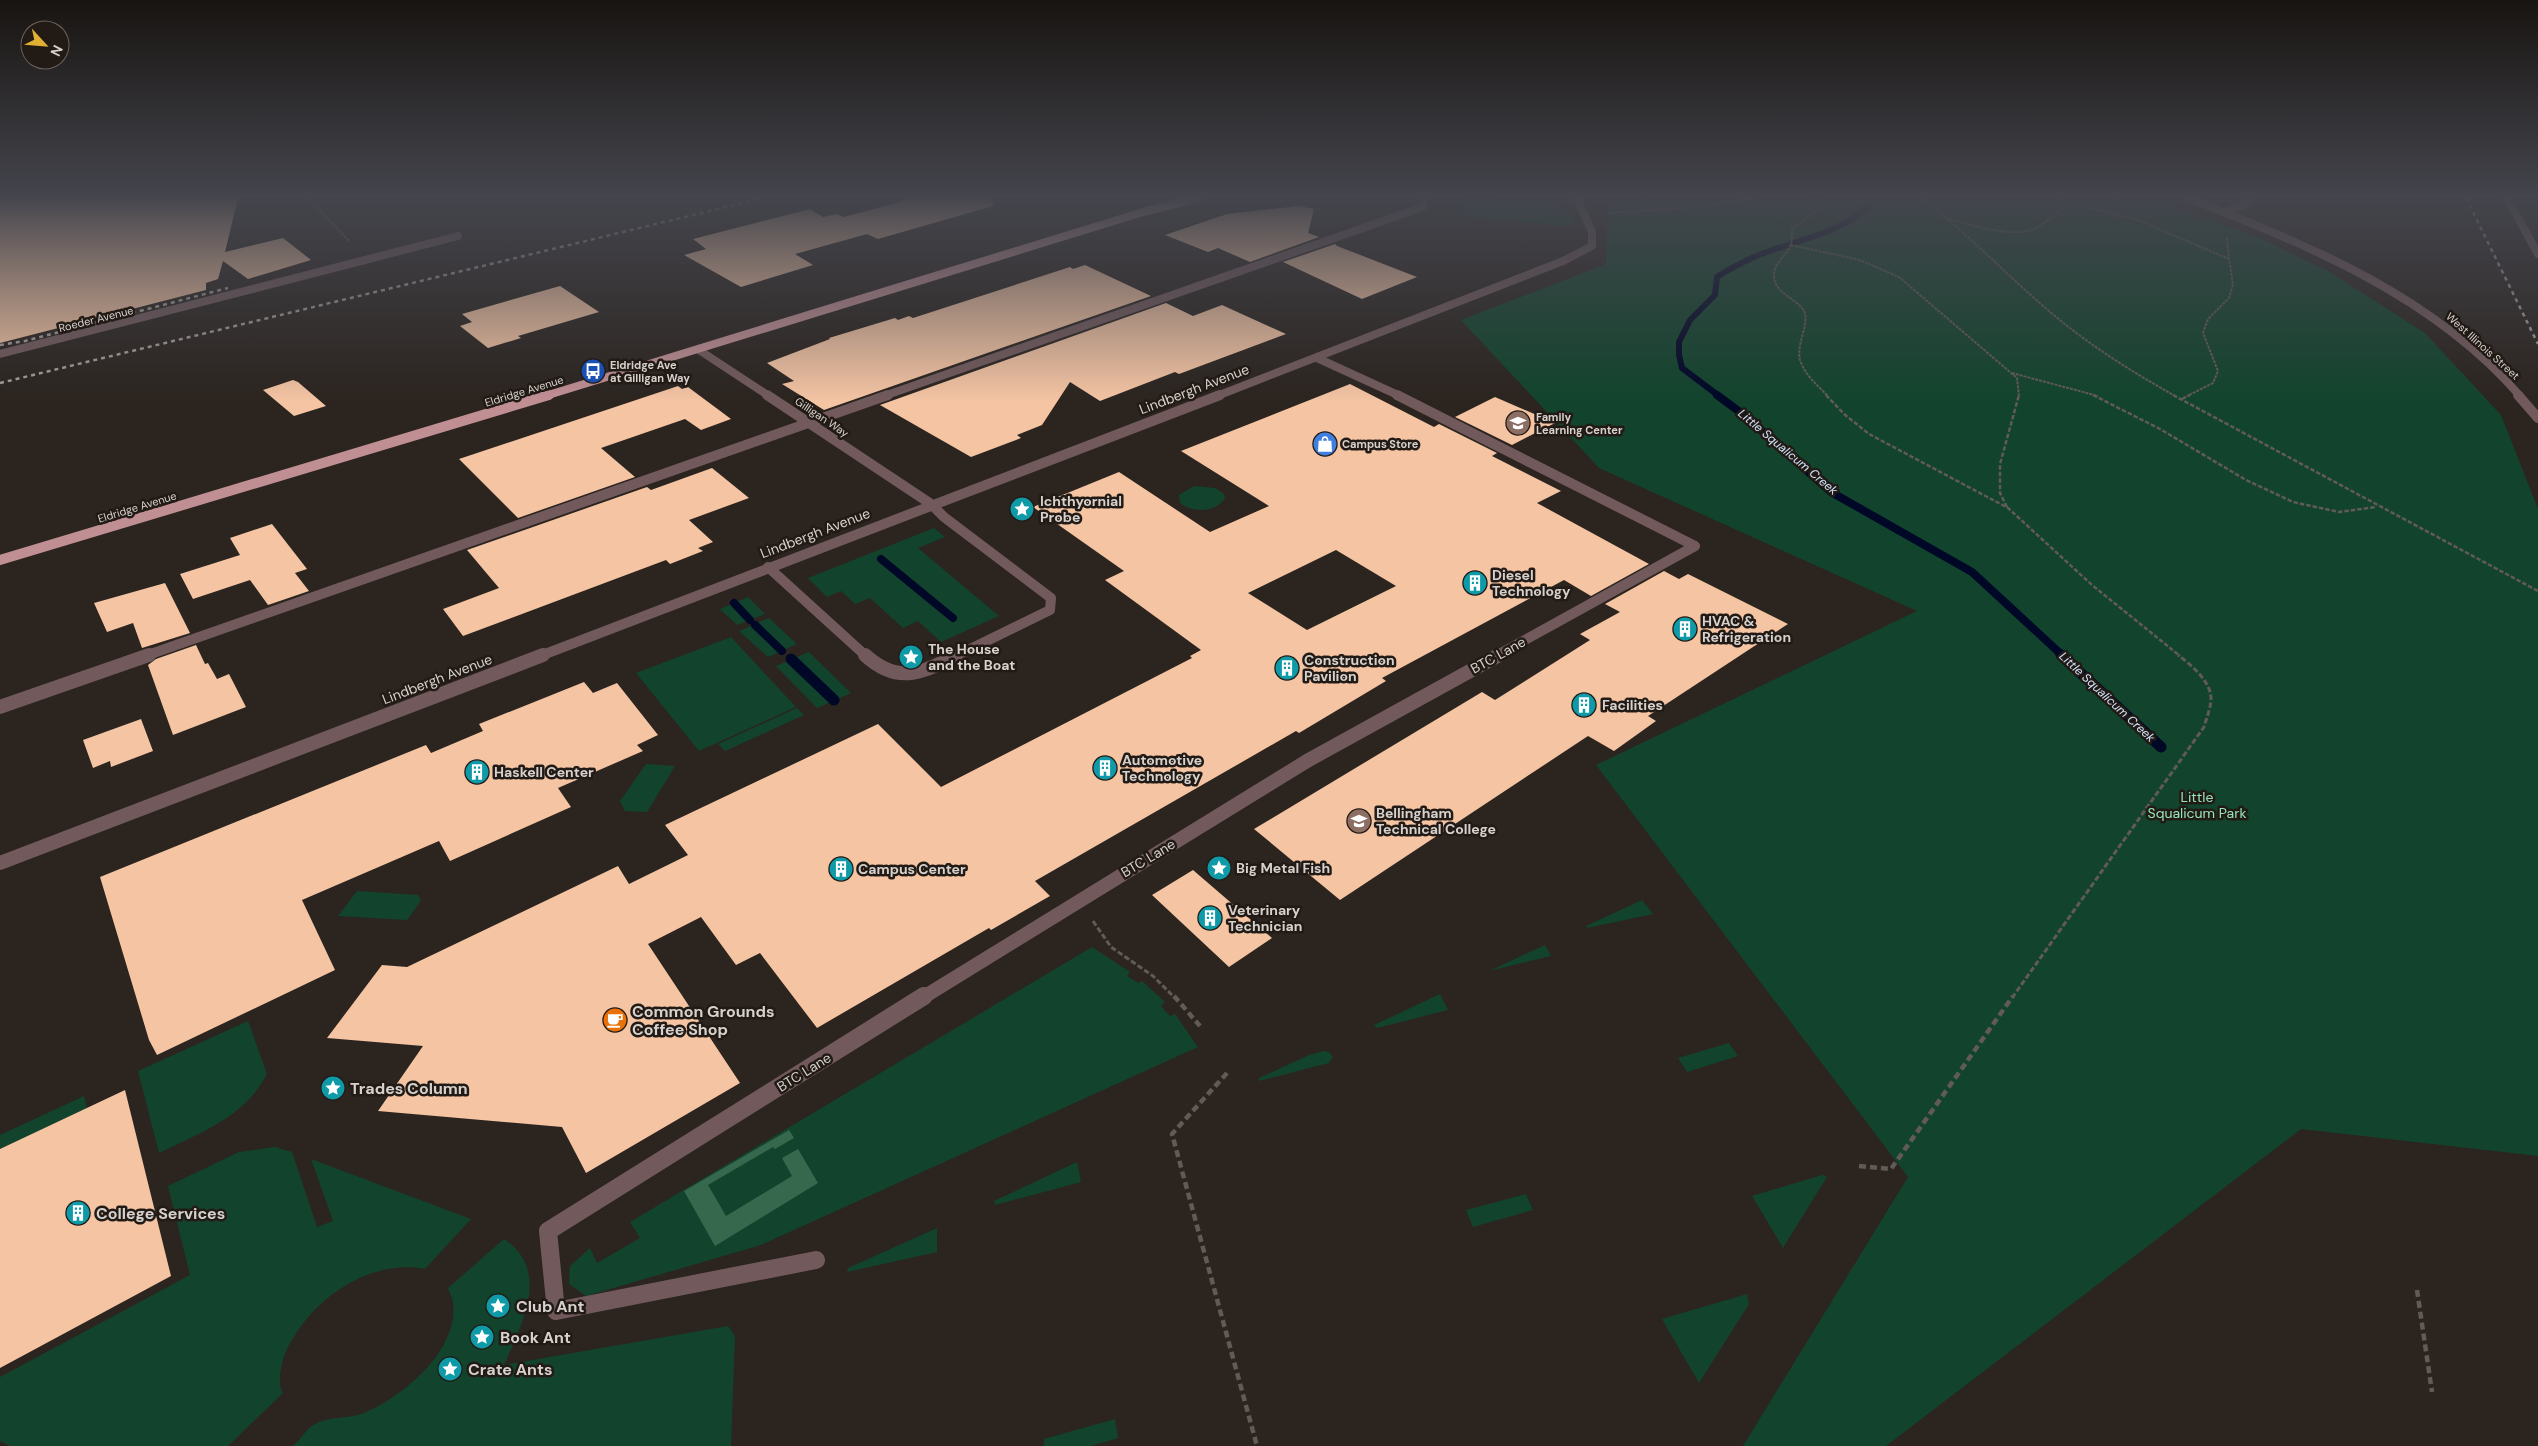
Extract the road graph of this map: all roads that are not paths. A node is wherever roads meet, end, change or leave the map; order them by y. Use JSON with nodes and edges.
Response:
{"nodes":[{"id":1,"x":342,"y":265,"type":"edge"},
{"id":2,"x":971,"y":265,"type":"edge"},
{"id":3,"x":1260,"y":265,"type":"edge"},
{"id":4,"x":1552,"y":265,"type":"edge"},
{"id":5,"x":2345,"y":265,"type":"edge"},
{"id":6,"x":699,"y":350,"type":"junction"},
{"id":7,"x":3,"y":354,"type":"edge"},
{"id":8,"x":1317,"y":358,"type":"junction"},
{"id":9,"x":0,"y":363,"type":"edge"},
{"id":10,"x":2538,"y":418,"type":"edge"},
{"id":11,"x":811,"y":423,"type":"junction"},
{"id":12,"x":931,"y":504,"type":"junction"},
{"id":13,"x":0,"y":560,"type":"edge"},
{"id":14,"x":768,"y":567,"type":"junction"},
{"id":15,"x":0,"y":707,"type":"edge"},
{"id":16,"x":0,"y":863,"type":"edge"},
{"id":17,"x":816,"y":1260,"type":"dead end"}],
"edges":[{"from":1,"to":7,"type":"street","name":"Roeder Avenue"},
{"from":2,"to":6,"type":"main road","name":"Eldridge Avenue"},
{"from":3,"to":11,"type":"street"},
{"from":4,"to":8,"type":"street","name":"Lindbergh Avenue"},
{"from":5,"to":10,"type":"street","name":"West Illinois Street"},
{"from":6,"to":11,"type":"street","name":"Gilligan Way"},
{"from":6,"to":13,"type":"main road","name":"Eldridge Avenue"},
{"from":7,"to":9,"type":"street"},
{"from":8,"to":12,"type":"street","name":"Lindbergh Avenue"},
{"from":8,"to":17,"type":"street","name":"BTC Lane"},
{"from":11,"to":12,"type":"street","name":"Gilligan Way"},
{"from":11,"to":15,"type":"street"},
{"from":12,"to":14,"type":"street","name":"Lindbergh Avenue"},
{"from":12,"to":14,"type":"street","name":"Gilligan Way"},
{"from":14,"to":16,"type":"street","name":"Lindbergh Avenue"}]}
